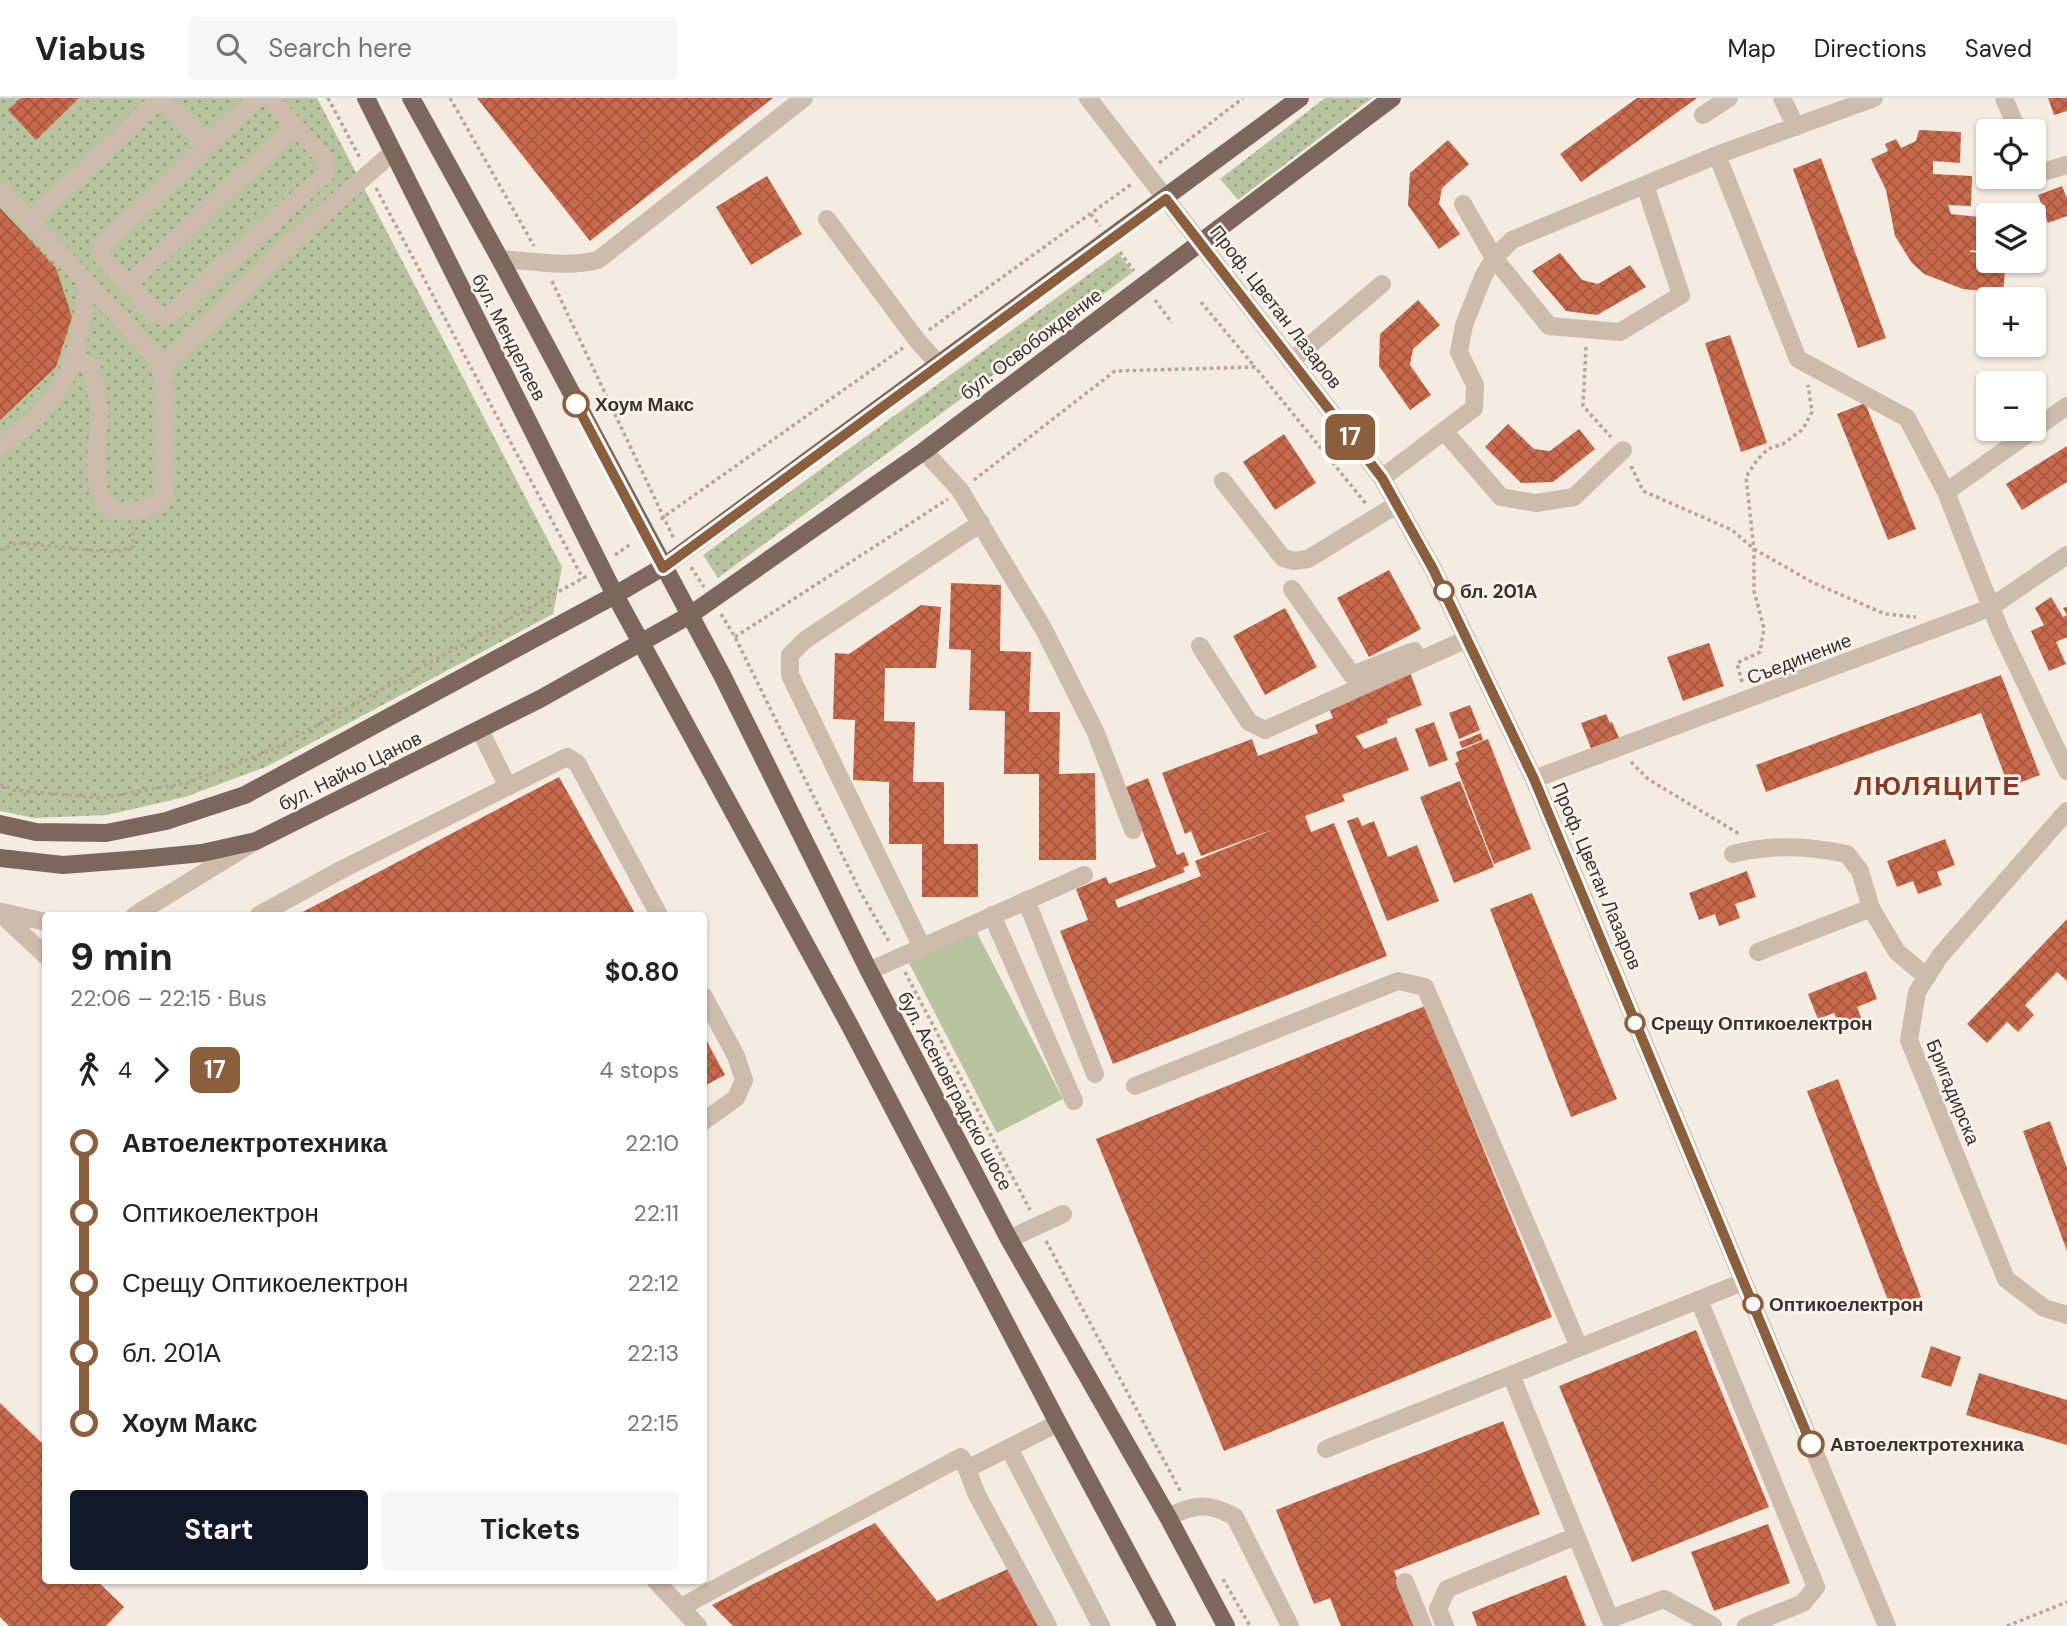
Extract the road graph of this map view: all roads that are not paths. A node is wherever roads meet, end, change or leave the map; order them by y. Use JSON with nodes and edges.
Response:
{"nodes":[{"id":1,"x":160,"y":98,"type":"edge"},
{"id":2,"x":257,"y":98,"type":"edge"},
{"id":3,"x":269,"y":98,"type":"edge"},
{"id":4,"x":366,"y":98,"type":"edge"},
{"id":5,"x":411,"y":98,"type":"edge"},
{"id":6,"x":804,"y":98,"type":"edge"},
{"id":7,"x":1088,"y":98,"type":"edge"},
{"id":8,"x":1300,"y":98,"type":"edge"},
{"id":9,"x":1392,"y":98,"type":"edge"},
{"id":10,"x":1730,"y":98,"type":"edge"},
{"id":11,"x":1782,"y":98,"type":"edge"},
{"id":12,"x":1874,"y":98,"type":"edge"},
{"id":13,"x":2004,"y":98,"type":"edge"},
{"id":14,"x":1703,"y":114,"type":"dead end"},
{"id":15,"x":2013,"y":119,"type":"edge"},
{"id":16,"x":295,"y":126,"type":"junction"},
{"id":17,"x":1796,"y":127,"type":"junction"},
{"id":18,"x":206,"y":144,"type":"junction"},
{"id":19,"x":393,"y":152,"type":"junction"},
{"id":20,"x":1717,"y":155,"type":"junction"},
{"id":21,"x":2067,"y":165,"type":"edge"},
{"id":22,"x":2046,"y":171,"type":"edge"},
{"id":23,"x":1645,"y":185,"type":"junction"},
{"id":24,"x":0,"y":190,"type":"edge"},
{"id":25,"x":1166,"y":199,"type":"junction"},
{"id":26,"x":1463,"y":204,"type":"dead end"},
{"id":27,"x":827,"y":219,"type":"dead end"},
{"id":28,"x":30,"y":221,"type":"junction"},
{"id":29,"x":1200,"y":244,"type":"junction"},
{"id":30,"x":1494,"y":258,"type":"junction"},
{"id":31,"x":500,"y":259,"type":"junction"},
{"id":32,"x":88,"y":284,"type":"junction"},
{"id":33,"x":128,"y":284,"type":"junction"},
{"id":34,"x":1382,"y":284,"type":"dead end"},
{"id":35,"x":75,"y":356,"type":"junction"},
{"id":36,"x":1291,"y":361,"type":"junction"},
{"id":37,"x":939,"y":365,"type":"junction"},
{"id":38,"x":161,"y":368,"type":"junction"},
{"id":39,"x":2067,"y":406,"type":"edge"},
{"id":40,"x":1444,"y":431,"type":"junction"},
{"id":41,"x":0,"y":446,"type":"edge"},
{"id":42,"x":1623,"y":450,"type":"road end"},
{"id":43,"x":924,"y":451,"type":"junction"},
{"id":44,"x":1382,"y":478,"type":"junction"},
{"id":45,"x":1223,"y":481,"type":"dead end"},
{"id":46,"x":1946,"y":492,"type":"junction"},
{"id":47,"x":1396,"y":505,"type":"junction"},
{"id":48,"x":981,"y":523,"type":"junction"},
{"id":49,"x":2067,"y":555,"type":"edge"},
{"id":50,"x":663,"y":568,"type":"junction"},
{"id":51,"x":1292,"y":589,"type":"dead end"},
{"id":52,"x":615,"y":595,"type":"junction"},
{"id":53,"x":1991,"y":607,"type":"junction"},
{"id":54,"x":690,"y":615,"type":"junction"},
{"id":55,"x":1465,"y":635,"type":"junction"},
{"id":56,"x":640,"y":642,"type":"junction"},
{"id":57,"x":1200,"y":646,"type":"dead end"},
{"id":58,"x":480,"y":730,"type":"junction"},
{"id":59,"x":2067,"y":771,"type":"edge"},
{"id":60,"x":1534,"y":779,"type":"junction"},
{"id":61,"x":508,"y":787,"type":"junction"},
{"id":62,"x":2067,"y":811,"type":"edge"},
{"id":63,"x":0,"y":824,"type":"edge"},
{"id":64,"x":1132,"y":830,"type":"dead end"},
{"id":65,"x":256,"y":841,"type":"junction"},
{"id":66,"x":1733,"y":854,"type":"dead end"},
{"id":67,"x":0,"y":858,"type":"edge"},
{"id":68,"x":1084,"y":875,"type":"dead end"},
{"id":69,"x":1026,"y":900,"type":"junction"},
{"id":70,"x":1871,"y":908,"type":"junction"},
{"id":71,"x":140,"y":912,"type":"edge"},
{"id":72,"x":264,"y":912,"type":"edge"},
{"id":73,"x":657,"y":912,"type":"edge"},
{"id":74,"x":1,"y":913,"type":"edge"},
{"id":75,"x":992,"y":915,"type":"junction"},
{"id":76,"x":42,"y":921,"type":"edge"},
{"id":77,"x":922,"y":947,"type":"junction"},
{"id":78,"x":42,"y":952,"type":"edge"},
{"id":79,"x":1758,"y":952,"type":"dead end"},
{"id":80,"x":869,"y":971,"type":"junction"},
{"id":81,"x":1927,"y":977,"type":"junction"},
{"id":82,"x":707,"y":1003,"type":"edge"},
{"id":83,"x":1095,"y":1074,"type":"dead end"},
{"id":84,"x":1135,"y":1086,"type":"dead end"},
{"id":85,"x":1074,"y":1101,"type":"dead end"},
{"id":86,"x":707,"y":1119,"type":"edge"},
{"id":87,"x":1063,"y":1214,"type":"dead end"},
{"id":88,"x":1009,"y":1239,"type":"junction"},
{"id":89,"x":1743,"y":1282,"type":"junction"},
{"id":90,"x":1699,"y":1300,"type":"junction"},
{"id":91,"x":2067,"y":1315,"type":"edge"},
{"id":92,"x":1579,"y":1347,"type":"junction"},
{"id":93,"x":1511,"y":1375,"type":"junction"},
{"id":94,"x":1058,"y":1423,"type":"junction"},
{"id":95,"x":1009,"y":1448,"type":"junction"},
{"id":96,"x":1326,"y":1449,"type":"dead end"},
{"id":97,"x":967,"y":1469,"type":"junction"},
{"id":98,"x":1168,"y":1517,"type":"junction"},
{"id":99,"x":1576,"y":1536,"type":"junction"},
{"id":100,"x":1405,"y":1582,"type":"dead end"},
{"id":101,"x":659,"y":1584,"type":"edge"},
{"id":102,"x":681,"y":1607,"type":"junction"},
{"id":103,"x":698,"y":1626,"type":"edge"},
{"id":104,"x":1048,"y":1626,"type":"edge"},
{"id":105,"x":1101,"y":1626,"type":"edge"},
{"id":106,"x":1167,"y":1626,"type":"edge"},
{"id":107,"x":1226,"y":1626,"type":"edge"},
{"id":108,"x":1290,"y":1626,"type":"edge"},
{"id":109,"x":1423,"y":1626,"type":"edge"},
{"id":110,"x":1445,"y":1626,"type":"edge"},
{"id":111,"x":1713,"y":1626,"type":"edge"},
{"id":112,"x":1746,"y":1626,"type":"edge"},
{"id":113,"x":1887,"y":1626,"type":"edge"}],
"edges":[{"from":1,"to":18,"type":"street"},
{"from":1,"to":28,"type":"street"},
{"from":2,"to":18,"type":"street"},
{"from":3,"to":16,"type":"street"},
{"from":4,"to":19,"type":"main road","name":"бул. Менделеев"},
{"from":5,"to":31,"type":"main road","name":"бул. Менделеев"},
{"from":6,"to":31,"type":"street"},
{"from":7,"to":25,"type":"street","name":"Проф. Цветан Лазаров"},
{"from":8,"to":25,"type":"main road","name":"бул. Освобождение"},
{"from":9,"to":29,"type":"main road","name":"бул. Освобождение"},
{"from":10,"to":14,"type":"street"},
{"from":11,"to":17,"type":"street"},
{"from":12,"to":17,"type":"street"},
{"from":13,"to":15,"type":"street"},
{"from":16,"to":33,"type":"street"},
{"from":16,"to":33,"type":"street"},
{"from":17,"to":20,"type":"street"},
{"from":18,"to":33,"type":"street"},
{"from":19,"to":38,"type":"street"},
{"from":19,"to":52,"type":"main road","name":"бул. Менделеев"},
{"from":20,"to":23,"type":"street"},
{"from":20,"to":46,"type":"street"},
{"from":21,"to":22,"type":"street"},
{"from":23,"to":30,"type":"street"},
{"from":23,"to":30,"type":"street"},
{"from":24,"to":28,"type":"street"},
{"from":25,"to":29,"type":"street","name":"Проф. Цветан Лазаров"},
{"from":25,"to":37,"type":"main road","name":"бул. Освобождение"},
{"from":26,"to":30,"type":"street"},
{"from":27,"to":37,"type":"street"},
{"from":28,"to":32,"type":"street"},
{"from":29,"to":36,"type":"street","name":"Проф. Цветан Лазаров"},
{"from":29,"to":43,"type":"main road","name":"бул. Освобождение"},
{"from":30,"to":40,"type":"street"},
{"from":31,"to":50,"type":"main road","name":"бул. Менделеев"},
{"from":32,"to":35,"type":"street"},
{"from":32,"to":38,"type":"street"},
{"from":34,"to":36,"type":"street"},
{"from":35,"to":38,"type":"street"},
{"from":35,"to":41,"type":"street"},
{"from":36,"to":44,"type":"street","name":"Проф. Цветан Лазаров"},
{"from":37,"to":50,"type":"main road","name":"бул. Освобождение"},
{"from":39,"to":46,"type":"street"},
{"from":40,"to":42,"type":"street"},
{"from":40,"to":44,"type":"street"},
{"from":43,"to":48,"type":"street"},
{"from":43,"to":54,"type":"main road","name":"бул. Освобождение"},
{"from":44,"to":47,"type":"street","name":"Проф. Цветан Лазаров"},
{"from":45,"to":47,"type":"street"},
{"from":46,"to":53,"type":"street"},
{"from":47,"to":55,"type":"street","name":"Проф. Цветан Лазаров"},
{"from":48,"to":64,"type":"street"},
{"from":48,"to":77,"type":"street"},
{"from":49,"to":53,"type":"street","name":"Съединение"},
{"from":50,"to":52,"type":"main road","name":"бул. Найчо Цанов"},
{"from":50,"to":54,"type":"main road","name":"бул. Асеновградско шосе"},
{"from":51,"to":55,"type":"street"},
{"from":52,"to":56,"type":"main road"},
{"from":52,"to":63,"type":"main road","name":"бул. Найчо Цанов"},
{"from":53,"to":59,"type":"street"},
{"from":53,"to":60,"type":"street","name":"Съединение"},
{"from":54,"to":56,"type":"main road","name":"бул. Найчо Цанов"},
{"from":54,"to":80,"type":"main road","name":"бул. Асеновградско шосе"},
{"from":55,"to":57,"type":"street"},
{"from":55,"to":60,"type":"street","name":"Проф. Цветан Лазаров"},
{"from":56,"to":58,"type":"main road","name":"бул. Найчо Цанов"},
{"from":56,"to":94,"type":"main road"},
{"from":58,"to":61,"type":"street"},
{"from":58,"to":65,"type":"main road","name":"бул. Найчо Цанов"},
{"from":60,"to":89,"type":"street","name":"Проф. Цветан Лазаров"},
{"from":61,"to":72,"type":"street"},
{"from":61,"to":73,"type":"street"},
{"from":62,"to":81,"type":"street","name":"Бригадирска"},
{"from":65,"to":67,"type":"main road","name":"бул. Найчо Цанов"},
{"from":65,"to":71,"type":"street"},
{"from":66,"to":70,"type":"street"},
{"from":68,"to":69,"type":"street"},
{"from":69,"to":75,"type":"street"},
{"from":69,"to":83,"type":"street"},
{"from":70,"to":79,"type":"street"},
{"from":70,"to":81,"type":"street"},
{"from":74,"to":76,"type":"street"},
{"from":74,"to":78,"type":"street"},
{"from":75,"to":77,"type":"street"},
{"from":75,"to":85,"type":"street"},
{"from":77,"to":80,"type":"street"},
{"from":80,"to":88,"type":"main road","name":"бул. Асеновградско шосе"},
{"from":81,"to":91,"type":"street","name":"Бригадирска"},
{"from":82,"to":86,"type":"street"},
{"from":84,"to":92,"type":"street"},
{"from":87,"to":88,"type":"street"},
{"from":88,"to":98,"type":"main road","name":"бул. Асеновградско шосе"},
{"from":89,"to":90,"type":"street"},
{"from":89,"to":113,"type":"street","name":"Проф. Цветан Лазаров"},
{"from":90,"to":92,"type":"street"},
{"from":90,"to":112,"type":"street"},
{"from":92,"to":93,"type":"street"},
{"from":93,"to":96,"type":"street"},
{"from":93,"to":99,"type":"street"},
{"from":94,"to":95,"type":"street"},
{"from":94,"to":106,"type":"main road"},
{"from":95,"to":97,"type":"street"},
{"from":95,"to":105,"type":"street"},
{"from":97,"to":102,"type":"street"},
{"from":97,"to":104,"type":"street"},
{"from":98,"to":107,"type":"main road","name":"бул. Асеновградско шосе"},
{"from":98,"to":108,"type":"street"},
{"from":99,"to":110,"type":"street"},
{"from":99,"to":111,"type":"street"},
{"from":100,"to":109,"type":"street"},
{"from":101,"to":102,"type":"street"},
{"from":102,"to":103,"type":"street"}]}
